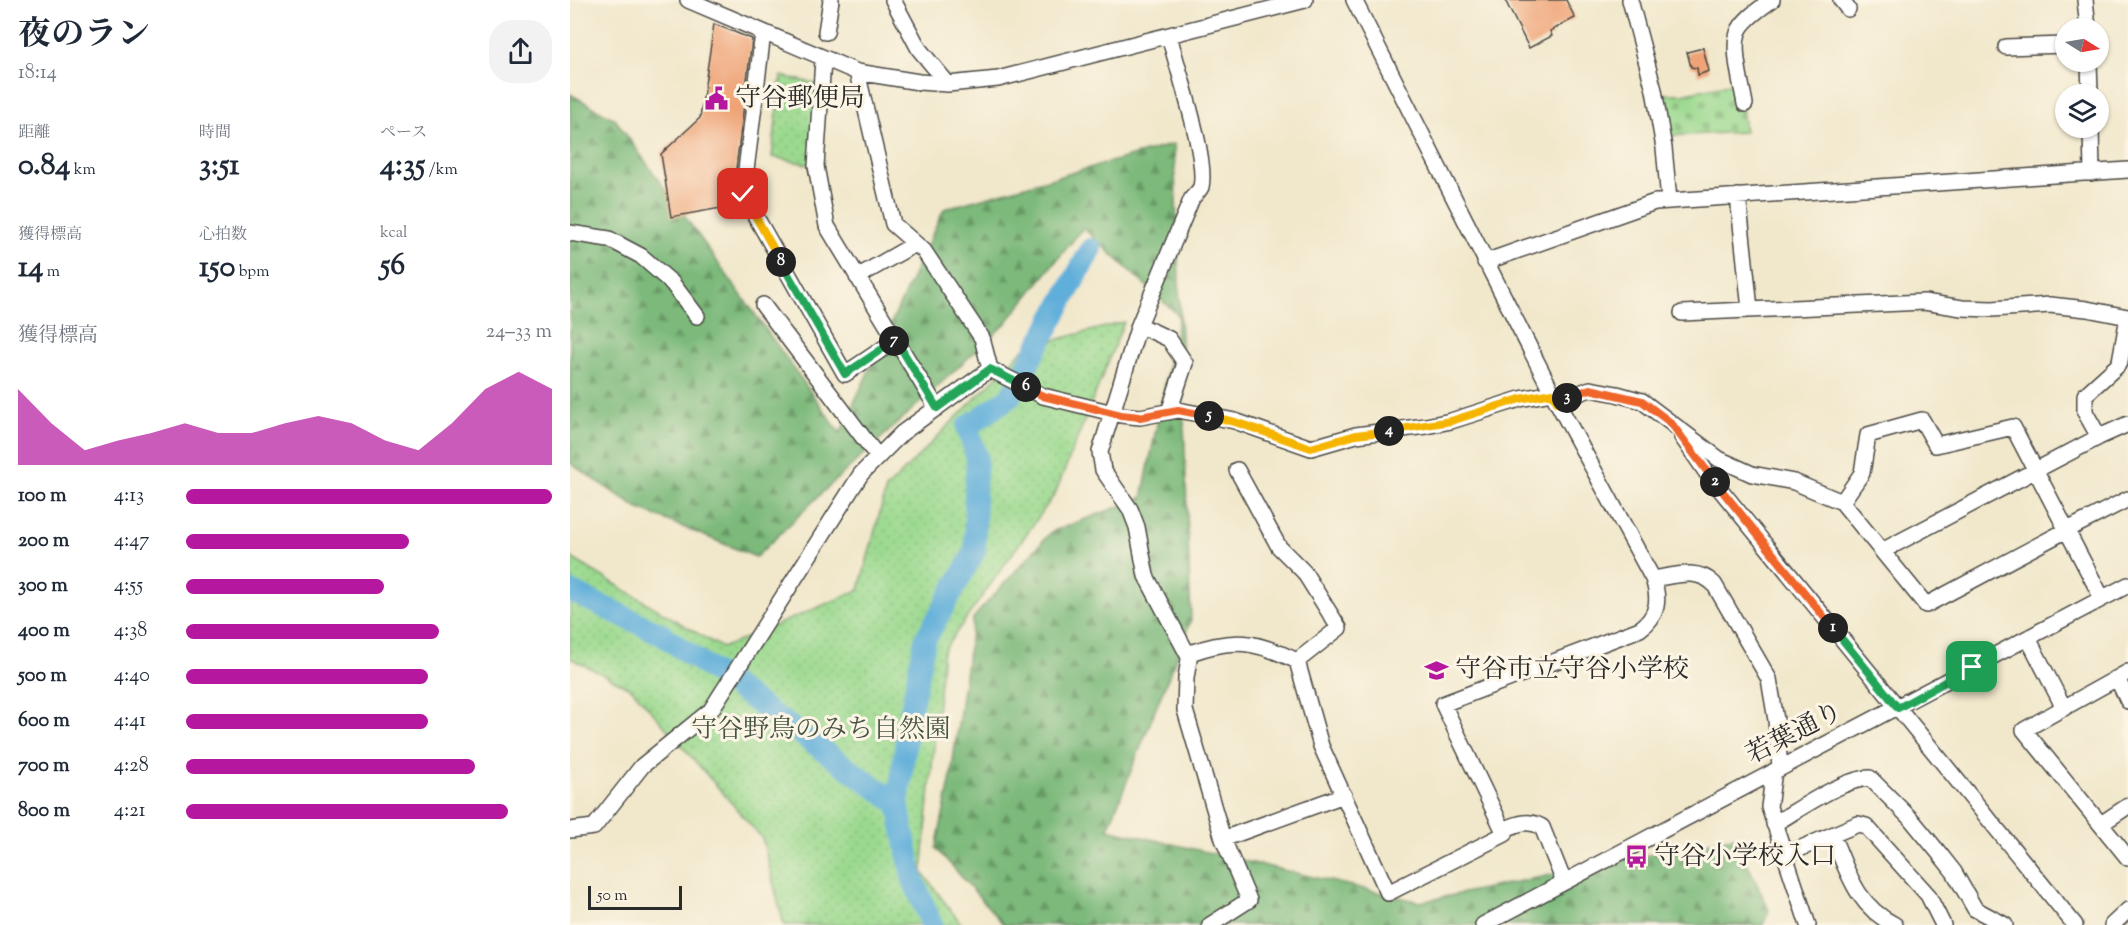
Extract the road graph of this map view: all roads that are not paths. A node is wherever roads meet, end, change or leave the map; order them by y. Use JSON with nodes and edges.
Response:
{"nodes":[{"id":1,"x":688,"y":0,"type":"edge"},
{"id":2,"x":831,"y":0,"type":"edge"},
{"id":3,"x":893,"y":0,"type":"edge"},
{"id":4,"x":1305,"y":0,"type":"edge"},
{"id":5,"x":1354,"y":0,"type":"edge"},
{"id":6,"x":1630,"y":0,"type":"edge"},
{"id":7,"x":1772,"y":0,"type":"edge"},
{"id":8,"x":2085,"y":0,"type":"edge"},
{"id":9,"x":2087,"y":18,"type":"edge"},
{"id":10,"x":826,"y":32,"type":"dead end"},
{"id":11,"x":763,"y":33,"type":"junction"},
{"id":12,"x":1169,"y":35,"type":"junction"},
{"id":13,"x":2055,"y":45,"type":"edge"},
{"id":14,"x":2006,"y":46,"type":"dead end"},
{"id":15,"x":823,"y":60,"type":"dead end"},
{"id":16,"x":857,"y":72,"type":"junction"},
{"id":17,"x":948,"y":84,"type":"junction"},
{"id":18,"x":1745,"y":104,"type":"dead end"},
{"id":19,"x":2091,"y":138,"type":"edge"},
{"id":20,"x":2128,"y":170,"type":"edge"},
{"id":21,"x":2092,"y":173,"type":"junction"},
{"id":22,"x":1738,"y":196,"type":"junction"},
{"id":23,"x":1669,"y":200,"type":"junction"},
{"id":24,"x":570,"y":233,"type":"edge"},
{"id":25,"x":915,"y":244,"type":"junction"},
{"id":26,"x":1485,"y":262,"type":"junction"},
{"id":27,"x":857,"y":277,"type":"junction"},
{"id":28,"x":763,"y":305,"type":"dead end"},
{"id":29,"x":1750,"y":309,"type":"junction"},
{"id":30,"x":1682,"y":313,"type":"dead end"},
{"id":31,"x":698,"y":316,"type":"dead end"},
{"id":32,"x":2128,"y":317,"type":"edge"},
{"id":33,"x":1139,"y":325,"type":"junction"},
{"id":34,"x":896,"y":340,"type":"junction"},
{"id":35,"x":990,"y":369,"type":"junction"},
{"id":36,"x":1555,"y":397,"type":"junction"},
{"id":37,"x":937,"y":408,"type":"junction"},
{"id":38,"x":1113,"y":412,"type":"junction"},
{"id":39,"x":1169,"y":412,"type":"junction"},
{"id":40,"x":1671,"y":423,"type":"junction"},
{"id":41,"x":2128,"y":424,"type":"edge"},
{"id":42,"x":2098,"y":437,"type":"junction"},
{"id":43,"x":878,"y":457,"type":"junction"},
{"id":44,"x":1237,"y":470,"type":"dead end"},
{"id":45,"x":2037,"y":471,"type":"junction"},
{"id":46,"x":2128,"y":500,"type":"edge"},
{"id":47,"x":1842,"y":502,"type":"junction"},
{"id":48,"x":2067,"y":530,"type":"junction"},
{"id":49,"x":1882,"y":551,"type":"junction"},
{"id":50,"x":1653,"y":579,"type":"junction"},
{"id":51,"x":2128,"y":585,"type":"edge"},
{"id":52,"x":2103,"y":598,"type":"junction"},
{"id":53,"x":2028,"y":639,"type":"junction"},
{"id":54,"x":1189,"y":657,"type":"junction"},
{"id":55,"x":1297,"y":661,"type":"junction"},
{"id":56,"x":2122,"y":675,"type":"edge"},
{"id":57,"x":2128,"y":701,"type":"edge"},
{"id":58,"x":1898,"y":708,"type":"junction"},
{"id":59,"x":2064,"y":708,"type":"junction"},
{"id":60,"x":1777,"y":770,"type":"junction"},
{"id":61,"x":1344,"y":795,"type":"junction"},
{"id":62,"x":2128,"y":806,"type":"edge"},
{"id":63,"x":1774,"y":824,"type":"junction"},
{"id":64,"x":2101,"y":824,"type":"junction"},
{"id":65,"x":570,"y":830,"type":"edge"},
{"id":66,"x":1503,"y":830,"type":"junction"},
{"id":67,"x":1832,"y":835,"type":"junction"},
{"id":68,"x":1223,"y":839,"type":"junction"},
{"id":69,"x":1785,"y":855,"type":"junction"},
{"id":70,"x":2128,"y":858,"type":"edge"},
{"id":71,"x":1563,"y":882,"type":"junction"},
{"id":72,"x":2128,"y":910,"type":"edge"},
{"id":73,"x":1210,"y":925,"type":"edge"},
{"id":74,"x":1483,"y":925,"type":"edge"},
{"id":75,"x":1808,"y":925,"type":"edge"},
{"id":76,"x":1895,"y":925,"type":"edge"},
{"id":77,"x":1943,"y":925,"type":"edge"},
{"id":78,"x":2005,"y":925,"type":"edge"},
{"id":79,"x":2075,"y":925,"type":"edge"},
{"id":80,"x":2112,"y":925,"type":"edge"}],
"edges":[{"from":1,"to":11,"type":"street"},
{"from":2,"to":10,"type":"street"},
{"from":3,"to":17,"type":"street"},
{"from":4,"to":12,"type":"street"},
{"from":5,"to":26,"type":"street"},
{"from":6,"to":23,"type":"street"},
{"from":7,"to":18,"type":"street"},
{"from":8,"to":9,"type":"street"},
{"from":11,"to":16,"type":"street"},
{"from":11,"to":34,"type":"street"},
{"from":12,"to":17,"type":"street"},
{"from":12,"to":33,"type":"street"},
{"from":13,"to":14,"type":"street"},
{"from":15,"to":27,"type":"street"},
{"from":16,"to":17,"type":"street"},
{"from":16,"to":25,"type":"street"},
{"from":19,"to":21,"type":"street"},
{"from":20,"to":21,"type":"street"},
{"from":21,"to":22,"type":"street"},
{"from":22,"to":23,"type":"street"},
{"from":22,"to":29,"type":"street"},
{"from":23,"to":26,"type":"street"},
{"from":24,"to":31,"type":"street"},
{"from":25,"to":27,"type":"street"},
{"from":25,"to":35,"type":"street"},
{"from":26,"to":36,"type":"street"},
{"from":27,"to":34,"type":"street"},
{"from":28,"to":43,"type":"street"},
{"from":29,"to":30,"type":"street"},
{"from":29,"to":32,"type":"street"},
{"from":32,"to":42,"type":"street"},
{"from":33,"to":38,"type":"street"},
{"from":33,"to":39,"type":"street"},
{"from":34,"to":37,"type":"street"},
{"from":35,"to":37,"type":"street"},
{"from":35,"to":38,"type":"street"},
{"from":36,"to":39,"type":"street"},
{"from":36,"to":40,"type":"street"},
{"from":36,"to":50,"type":"street"},
{"from":37,"to":43,"type":"street"},
{"from":38,"to":39,"type":"street"},
{"from":38,"to":54,"type":"street"},
{"from":40,"to":47,"type":"street"},
{"from":40,"to":58,"type":"street"},
{"from":41,"to":42,"type":"street"},
{"from":42,"to":45,"type":"street"},
{"from":43,"to":65,"type":"street"},
{"from":44,"to":55,"type":"street"},
{"from":45,"to":47,"type":"street"},
{"from":45,"to":48,"type":"street"},
{"from":45,"to":49,"type":"street"},
{"from":46,"to":48,"type":"street"},
{"from":47,"to":49,"type":"street"},
{"from":48,"to":49,"type":"street"},
{"from":48,"to":52,"type":"street"},
{"from":50,"to":60,"type":"street"},
{"from":50,"to":66,"type":"street"},
{"from":51,"to":52,"type":"street","name":"若葉通り"},
{"from":52,"to":53,"type":"street","name":"若葉通り"},
{"from":53,"to":58,"type":"street","name":"若葉通り"},
{"from":53,"to":59,"type":"street"},
{"from":54,"to":55,"type":"street"},
{"from":54,"to":68,"type":"street"},
{"from":55,"to":61,"type":"street"},
{"from":56,"to":57,"type":"street"},
{"from":56,"to":59,"type":"street"},
{"from":58,"to":60,"type":"street","name":"若葉通り"},
{"from":58,"to":79,"type":"street"},
{"from":59,"to":64,"type":"street"},
{"from":60,"to":63,"type":"street"},
{"from":60,"to":71,"type":"street","name":"若葉通り"},
{"from":61,"to":66,"type":"street"},
{"from":61,"to":68,"type":"street"},
{"from":62,"to":64,"type":"street"},
{"from":63,"to":69,"type":"street"},
{"from":63,"to":78,"type":"street"},
{"from":64,"to":70,"type":"street"},
{"from":66,"to":71,"type":"street"},
{"from":67,"to":69,"type":"street"},
{"from":67,"to":76,"type":"street"},
{"from":67,"to":77,"type":"street"},
{"from":68,"to":73,"type":"street"},
{"from":69,"to":75,"type":"street"},
{"from":71,"to":74,"type":"street","name":"若葉通り"},
{"from":72,"to":80,"type":"street"}]}
